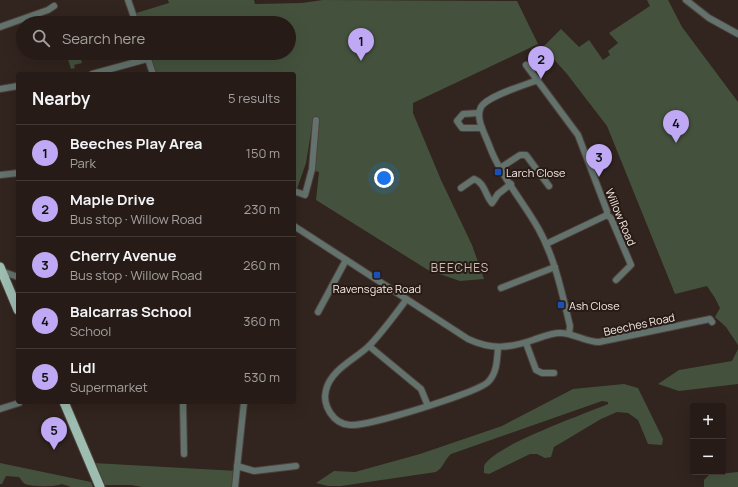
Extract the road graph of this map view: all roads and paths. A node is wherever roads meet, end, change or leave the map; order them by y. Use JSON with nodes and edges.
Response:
{"nodes":[{"id":1,"x":128,"y":0,"type":"edge"},
{"id":2,"x":686,"y":0,"type":"edge"},
{"id":3,"x":54,"y":6,"type":"dead end"},
{"id":4,"x":31,"y":16,"type":"edge"},
{"id":5,"x":134,"y":16,"type":"edge"},
{"id":6,"x":16,"y":21,"type":"edge"},
{"id":7,"x":0,"y":27,"type":"edge"},
{"id":8,"x":738,"y":34,"type":"edge"},
{"id":9,"x":137,"y":60,"type":"edge"},
{"id":10,"x":148,"y":60,"type":"edge"},
{"id":11,"x":526,"y":65,"type":"dead end"},
{"id":12,"x":108,"y":72,"type":"edge"},
{"id":13,"x":153,"y":72,"type":"edge"},
{"id":14,"x":538,"y":80,"type":"junction"},
{"id":15,"x":16,"y":86,"type":"edge"},
{"id":16,"x":0,"y":88,"type":"edge"},
{"id":17,"x":479,"y":113,"type":"junction"},
{"id":18,"x":316,"y":120,"type":"dead end"},
{"id":19,"x":482,"y":128,"type":"junction"},
{"id":20,"x":500,"y":168,"type":"junction"},
{"id":21,"x":16,"y":173,"type":"edge"},
{"id":22,"x":0,"y":175,"type":"edge"},
{"id":23,"x":511,"y":184,"type":"junction"},
{"id":24,"x":549,"y":186,"type":"dead end"},
{"id":25,"x":461,"y":188,"type":"dead end"},
{"id":26,"x":296,"y":191,"type":"edge"},
{"id":27,"x":607,"y":215,"type":"junction"},
{"id":28,"x":296,"y":227,"type":"edge"},
{"id":29,"x":546,"y":244,"type":"junction"},
{"id":30,"x":346,"y":260,"type":"junction"},
{"id":31,"x":555,"y":267,"type":"junction"},
{"id":32,"x":1,"y":269,"type":"edge"},
{"id":33,"x":16,"y":276,"type":"edge"},
{"id":34,"x":616,"y":280,"type":"dead end"},
{"id":35,"x":501,"y":288,"type":"dead end"},
{"id":36,"x":406,"y":300,"type":"junction"},
{"id":37,"x":16,"y":305,"type":"edge"},
{"id":38,"x":318,"y":312,"type":"dead end"},
{"id":39,"x":712,"y":322,"type":"dead end"},
{"id":40,"x":569,"y":334,"type":"junction"},
{"id":41,"x":526,"y":343,"type":"junction"},
{"id":42,"x":369,"y":346,"type":"junction"},
{"id":43,"x":498,"y":348,"type":"junction"},
{"id":44,"x":554,"y":373,"type":"dead end"},
{"id":45,"x":17,"y":404,"type":"edge"},
{"id":46,"x":65,"y":404,"type":"edge"},
{"id":47,"x":183,"y":404,"type":"edge"},
{"id":48,"x":244,"y":404,"type":"edge"},
{"id":49,"x":428,"y":406,"type":"junction"},
{"id":50,"x":0,"y":409,"type":"edge"},
{"id":51,"x":184,"y":454,"type":"dead end"},
{"id":52,"x":237,"y":466,"type":"junction"},
{"id":53,"x":296,"y":466,"type":"dead end"},
{"id":54,"x":99,"y":485,"type":"edge"},
{"id":55,"x":235,"y":487,"type":"edge"}],
"edges":[{"from":1,"to":5,"type":"street"},
{"from":2,"to":8,"type":"street"},
{"from":3,"to":4,"type":"street"},
{"from":6,"to":7,"type":"street"},
{"from":9,"to":12,"type":"street"},
{"from":10,"to":13,"type":"street"},
{"from":11,"to":14,"type":"street","name":"Willow Road"},
{"from":14,"to":17,"type":"street"},
{"from":14,"to":27,"type":"street","name":"Willow Road"},
{"from":15,"to":16,"type":"street"},
{"from":17,"to":19,"type":"street"},
{"from":17,"to":19,"type":"street"},
{"from":18,"to":26,"type":"street"},
{"from":19,"to":20,"type":"street"},
{"from":20,"to":23,"type":"street"},
{"from":20,"to":24,"type":"street"},
{"from":21,"to":22,"type":"street"},
{"from":23,"to":25,"type":"street"},
{"from":23,"to":29,"type":"street"},
{"from":27,"to":29,"type":"street"},
{"from":27,"to":34,"type":"street","name":"Willow Road"},
{"from":28,"to":30,"type":"street","name":"Beeches Road"},
{"from":29,"to":31,"type":"street"},
{"from":30,"to":36,"type":"street","name":"Beeches Road"},
{"from":30,"to":38,"type":"street"},
{"from":31,"to":35,"type":"street"},
{"from":31,"to":40,"type":"street"},
{"from":32,"to":33,"type":"street"},
{"from":32,"to":37,"type":"main road"},
{"from":36,"to":42,"type":"street"},
{"from":36,"to":43,"type":"street","name":"Beeches Road"},
{"from":39,"to":40,"type":"street","name":"Beeches Road"},
{"from":40,"to":41,"type":"street","name":"Beeches Road"},
{"from":41,"to":43,"type":"street","name":"Beeches Road"},
{"from":41,"to":44,"type":"street"},
{"from":42,"to":49,"type":"street"},
{"from":42,"to":49,"type":"street"},
{"from":43,"to":49,"type":"street"},
{"from":45,"to":50,"type":"street"},
{"from":46,"to":54,"type":"main road"},
{"from":47,"to":51,"type":"street"},
{"from":48,"to":52,"type":"street"},
{"from":52,"to":53,"type":"street"},
{"from":52,"to":55,"type":"street"}]}
